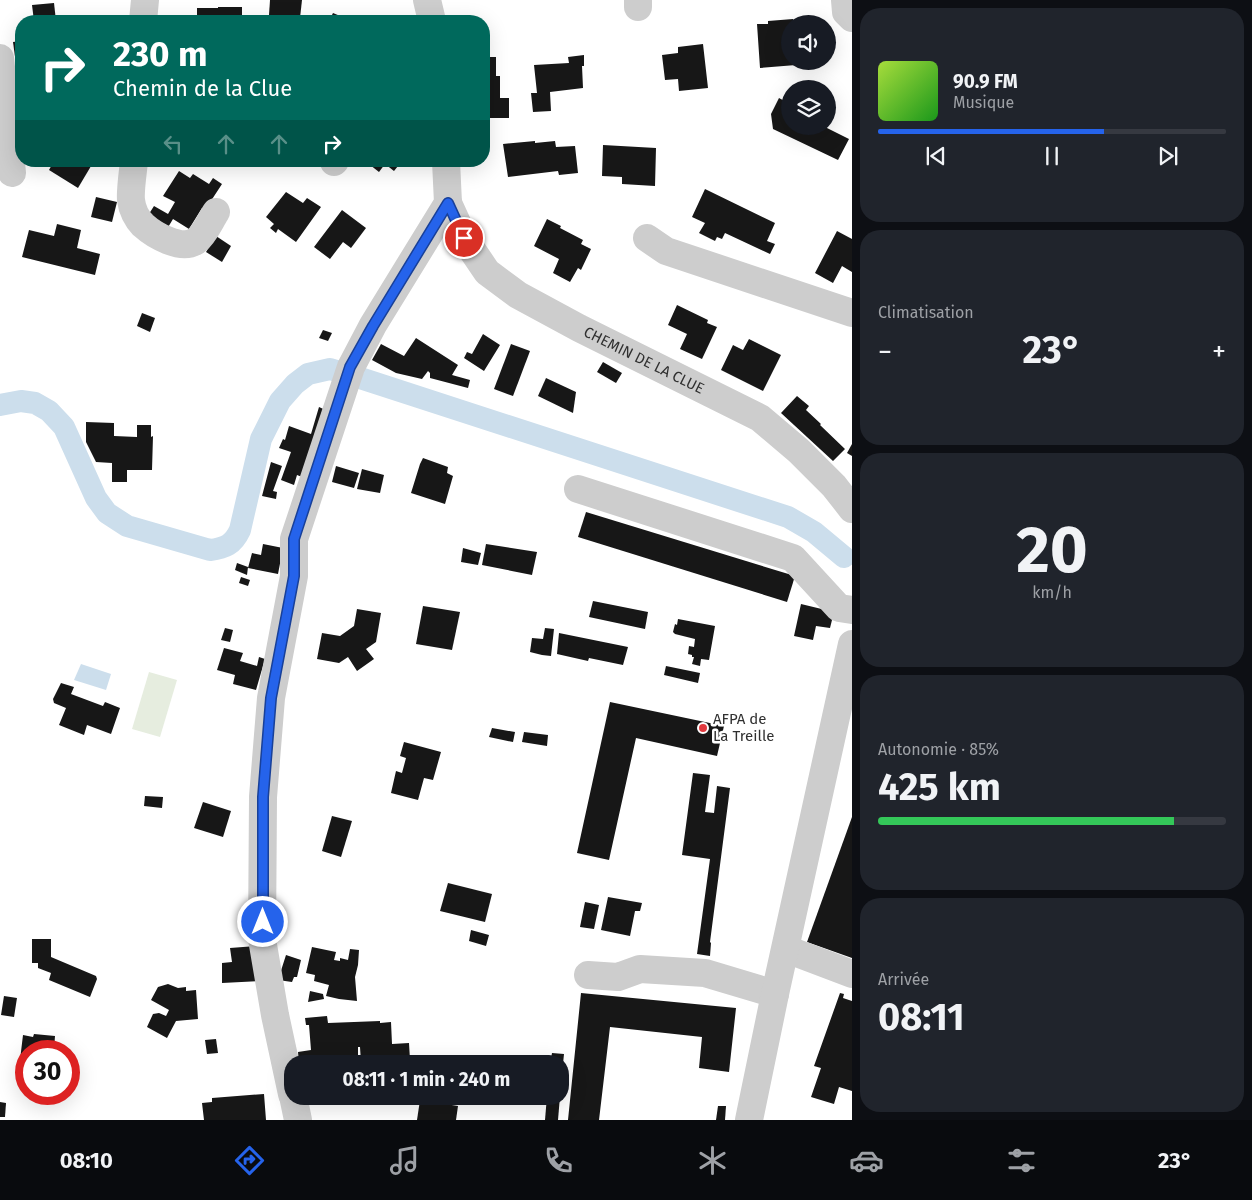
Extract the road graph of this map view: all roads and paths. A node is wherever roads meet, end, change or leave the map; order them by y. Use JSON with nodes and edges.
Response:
{"nodes":[{"id":1,"x":145,"y":0,"type":"edge"},
{"id":2,"x":427,"y":0,"type":"edge"},
{"id":3,"x":845,"y":0,"type":"edge"},
{"id":4,"x":144,"y":15,"type":"edge"},
{"id":5,"x":431,"y":15,"type":"edge"},
{"id":6,"x":852,"y":18,"type":"edge"},
{"id":7,"x":0,"y":58,"type":"edge"},
{"id":8,"x":134,"y":167,"type":"edge"},
{"id":9,"x":446,"y":167,"type":"edge"},
{"id":10,"x":12,"y":173,"type":"dead end"},
{"id":11,"x":448,"y":203,"type":"junction"},
{"id":12,"x":216,"y":212,"type":"dead end"},
{"id":13,"x":647,"y":238,"type":"dead end"},
{"id":14,"x":852,"y":313,"type":"edge"},
{"id":15,"x":578,"y":489,"type":"dead end"},
{"id":16,"x":852,"y":509,"type":"edge"},
{"id":17,"x":852,"y":610,"type":"edge"},
{"id":18,"x":852,"y":644,"type":"edge"},
{"id":19,"x":786,"y":950,"type":"junction"},
{"id":20,"x":852,"y":974,"type":"edge"},
{"id":21,"x":588,"y":975,"type":"dead end"},
{"id":22,"x":776,"y":994,"type":"junction"},
{"id":23,"x":284,"y":1055,"type":"edge"},
{"id":24,"x":295,"y":1105,"type":"edge"},
{"id":25,"x":298,"y":1120,"type":"edge"},
{"id":26,"x":750,"y":1120,"type":"edge"}],
"edges":[{"from":1,"to":4,"type":"street"},
{"from":2,"to":5,"type":"street"},
{"from":3,"to":6,"type":"street"},
{"from":7,"to":10,"type":"street"},
{"from":8,"to":12,"type":"street"},
{"from":9,"to":11,"type":"street"},
{"from":11,"to":16,"type":"street","name":"CHEMIN DE LA CLUE"},
{"from":11,"to":23,"type":"street"},
{"from":13,"to":14,"type":"street"},
{"from":15,"to":17,"type":"street"},
{"from":18,"to":19,"type":"street"},
{"from":19,"to":20,"type":"street"},
{"from":19,"to":22,"type":"street"},
{"from":21,"to":22,"type":"street"},
{"from":22,"to":26,"type":"street"},
{"from":24,"to":25,"type":"street"}]}
